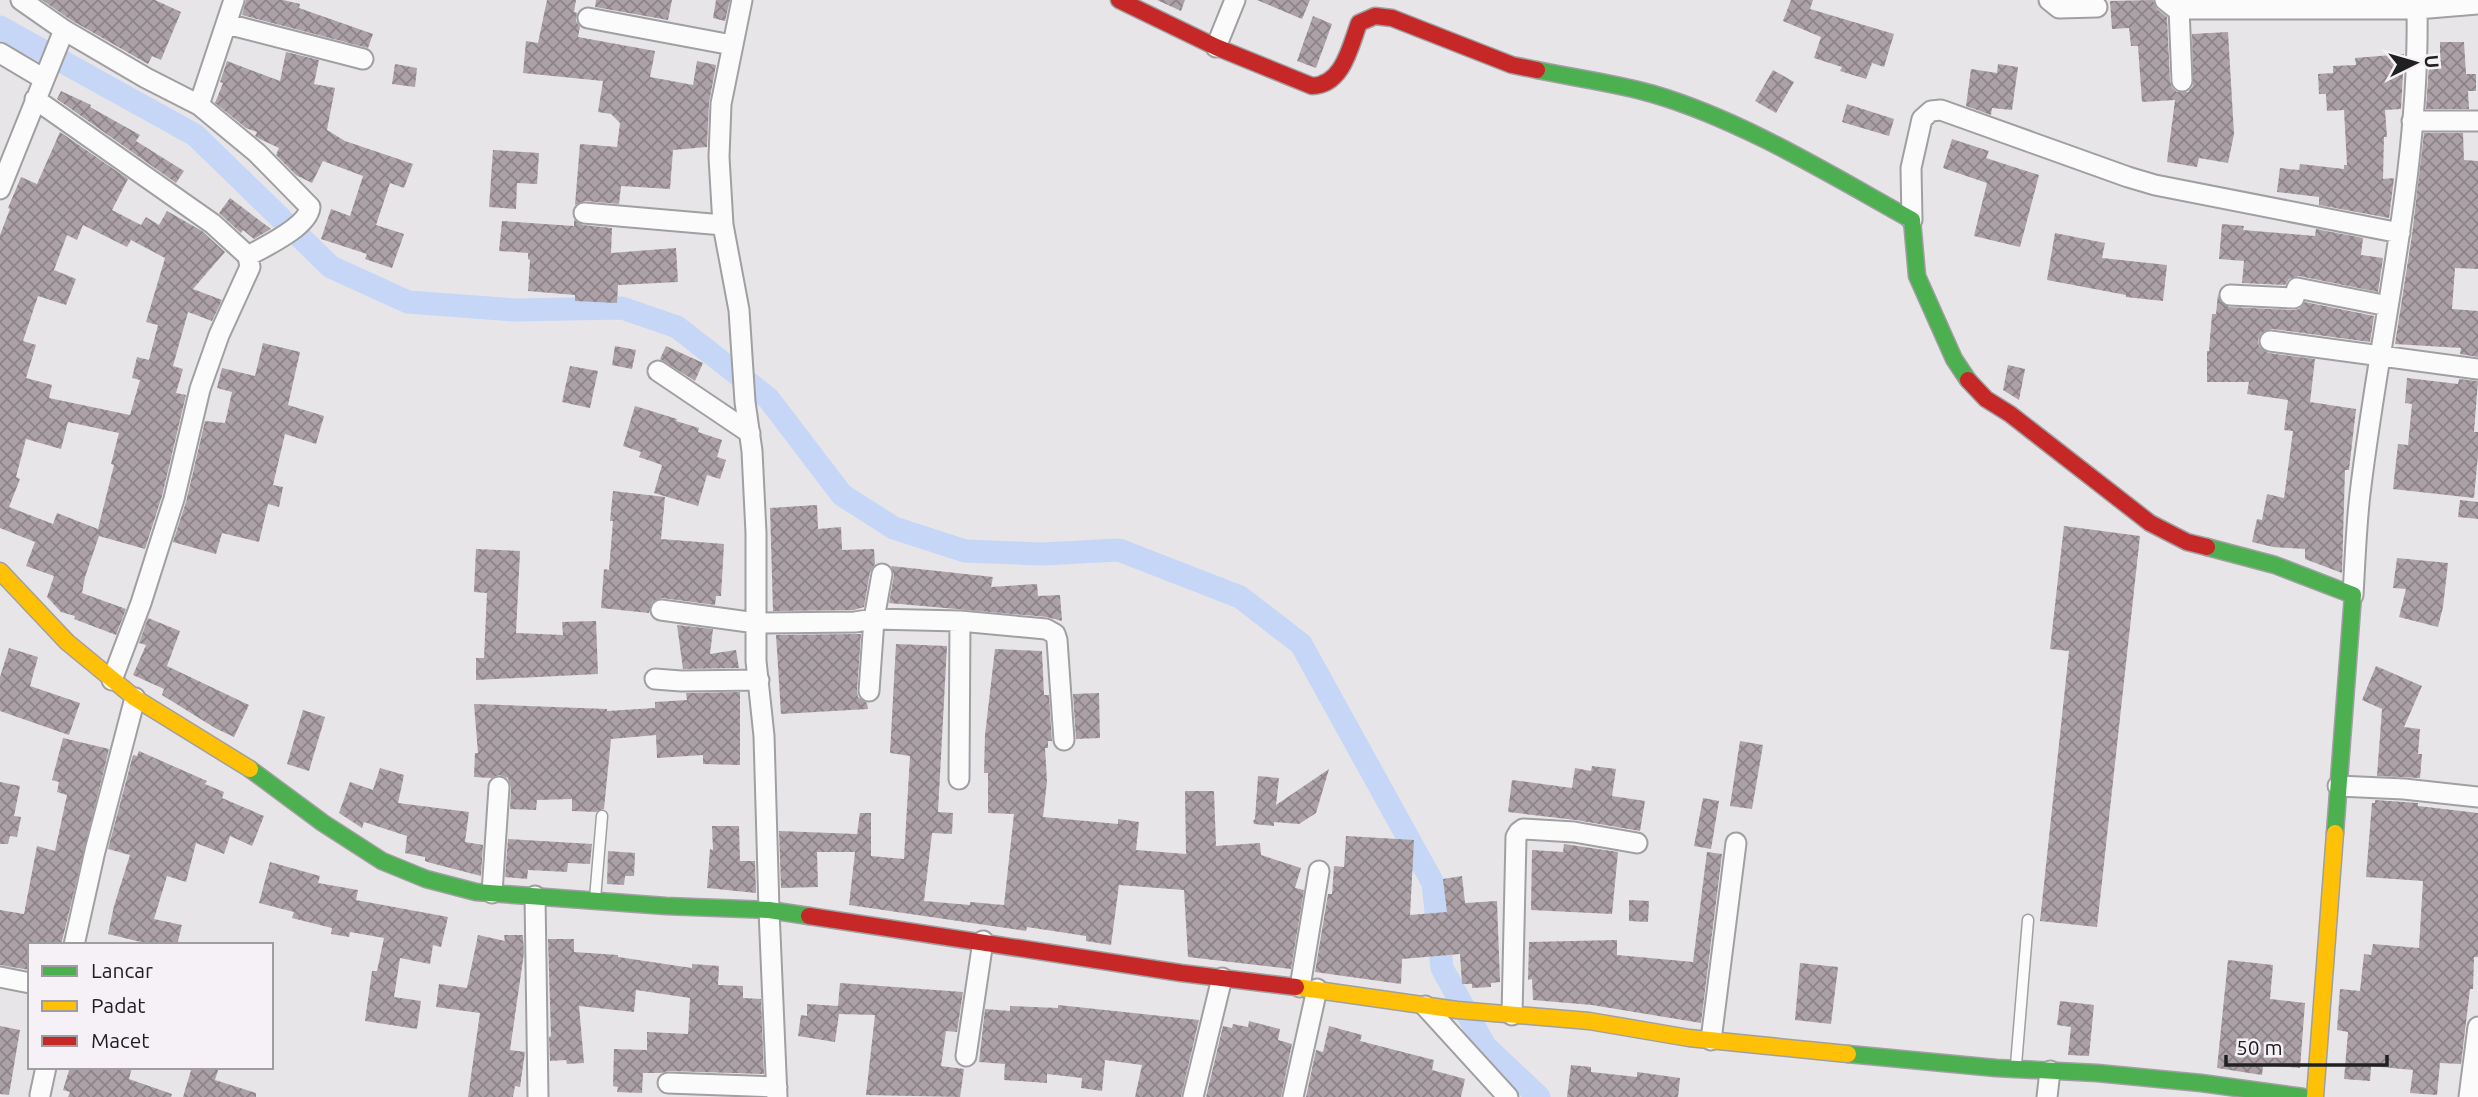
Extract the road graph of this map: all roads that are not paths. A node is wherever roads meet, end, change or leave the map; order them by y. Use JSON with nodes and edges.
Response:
{"nodes":[{"id":1,"x":21,"y":0,"type":"edge"},
{"id":2,"x":234,"y":0,"type":"edge"},
{"id":3,"x":742,"y":0,"type":"edge"},
{"id":4,"x":1119,"y":0,"type":"edge"},
{"id":5,"x":1235,"y":0,"type":"edge"},
{"id":6,"x":2049,"y":0,"type":"edge"},
{"id":7,"x":2172,"y":4,"type":"edge"},
{"id":8,"x":2478,"y":4,"type":"edge"},
{"id":9,"x":2097,"y":7,"type":"dead end"},
{"id":10,"x":2417,"y":9,"type":"junction"},
{"id":11,"x":588,"y":18,"type":"dead end"},
{"id":12,"x":227,"y":24,"type":"junction"},
{"id":13,"x":61,"y":36,"type":"junction"},
{"id":14,"x":732,"y":45,"type":"junction"},
{"id":15,"x":1216,"y":47,"type":"junction"},
{"id":16,"x":0,"y":53,"type":"edge"},
{"id":17,"x":363,"y":59,"type":"dead end"},
{"id":18,"x":47,"y":72,"type":"junction"},
{"id":19,"x":2182,"y":81,"type":"dead end"},
{"id":20,"x":35,"y":99,"type":"junction"},
{"id":21,"x":199,"y":105,"type":"junction"},
{"id":22,"x":2412,"y":121,"type":"junction"},
{"id":23,"x":2478,"y":121,"type":"edge"},
{"id":24,"x":0,"y":189,"type":"edge"},
{"id":25,"x":584,"y":213,"type":"dead end"},
{"id":26,"x":1912,"y":220,"type":"junction"},
{"id":27,"x":723,"y":225,"type":"junction"},
{"id":28,"x":2400,"y":233,"type":"junction"},
{"id":29,"x":248,"y":256,"type":"junction"},
{"id":30,"x":2230,"y":295,"type":"dead end"},
{"id":31,"x":2388,"y":306,"type":"junction"},
{"id":32,"x":2270,"y":341,"type":"dead end"},
{"id":33,"x":2381,"y":355,"type":"junction"},
{"id":34,"x":2478,"y":369,"type":"edge"},
{"id":35,"x":658,"y":371,"type":"dead end"},
{"id":36,"x":750,"y":433,"type":"junction"},
{"id":37,"x":0,"y":571,"type":"edge"},
{"id":38,"x":882,"y":574,"type":"dead end"},
{"id":39,"x":2353,"y":595,"type":"junction"},
{"id":40,"x":661,"y":610,"type":"dead end"},
{"id":41,"x":874,"y":620,"type":"junction"},
{"id":42,"x":960,"y":621,"type":"junction"},
{"id":43,"x":756,"y":623,"type":"junction"},
{"id":44,"x":655,"y":679,"type":"dead end"},
{"id":45,"x":112,"y":680,"type":"junction"},
{"id":46,"x":759,"y":680,"type":"junction"},
{"id":47,"x":869,"y":691,"type":"dead end"},
{"id":48,"x":135,"y":698,"type":"junction"},
{"id":49,"x":1063,"y":740,"type":"dead end"},
{"id":50,"x":960,"y":779,"type":"dead end"},
{"id":51,"x":2338,"y":786,"type":"junction"},
{"id":52,"x":499,"y":787,"type":"dead end"},
{"id":53,"x":2478,"y":797,"type":"edge"},
{"id":54,"x":602,"y":816,"type":"dead end"},
{"id":55,"x":1736,"y":842,"type":"dead end"},
{"id":56,"x":1637,"y":843,"type":"dead end"},
{"id":57,"x":1319,"y":872,"type":"dead end"},
{"id":58,"x":492,"y":893,"type":"junction"},
{"id":59,"x":535,"y":896,"type":"junction"},
{"id":60,"x":594,"y":900,"type":"junction"},
{"id":61,"x":769,"y":910,"type":"junction"},
{"id":62,"x":2028,"y":920,"type":"dead end"},
{"id":63,"x":983,"y":941,"type":"junction"},
{"id":64,"x":74,"y":943,"type":"edge"},
{"id":65,"x":0,"y":977,"type":"edge"},
{"id":66,"x":1222,"y":978,"type":"junction"},
{"id":67,"x":28,"y":983,"type":"edge"},
{"id":68,"x":1309,"y":988,"type":"junction"},
{"id":69,"x":1425,"y":1006,"type":"junction"},
{"id":70,"x":1503,"y":1014,"type":"junction"},
{"id":71,"x":2478,"y":1027,"type":"edge"},
{"id":72,"x":1711,"y":1040,"type":"junction"},
{"id":73,"x":966,"y":1056,"type":"dead end"},
{"id":74,"x":46,"y":1069,"type":"edge"},
{"id":75,"x":2016,"y":1069,"type":"junction"},
{"id":76,"x":2050,"y":1071,"type":"junction"},
{"id":77,"x":668,"y":1083,"type":"dead end"},
{"id":78,"x":2200,"y":1090,"type":"edge"},
{"id":79,"x":777,"y":1092,"type":"edge"},
{"id":80,"x":40,"y":1095,"type":"dead end"},
{"id":81,"x":538,"y":1097,"type":"edge"},
{"id":82,"x":1193,"y":1097,"type":"edge"},
{"id":83,"x":1293,"y":1097,"type":"edge"},
{"id":84,"x":1508,"y":1097,"type":"edge"},
{"id":85,"x":2047,"y":1097,"type":"edge"},
{"id":86,"x":2303,"y":1097,"type":"edge"},
{"id":87,"x":2315,"y":1097,"type":"edge"},
{"id":88,"x":2469,"y":1097,"type":"edge"}],
"edges":[{"from":1,"to":13,"type":"street"},
{"from":2,"to":12,"type":"street"},
{"from":3,"to":14,"type":"street"},
{"from":4,"to":15,"type":"street"},
{"from":5,"to":15,"type":"street"},
{"from":6,"to":9,"type":"street"},
{"from":7,"to":10,"type":"street"},
{"from":7,"to":19,"type":"street"},
{"from":8,"to":10,"type":"street"},
{"from":10,"to":22,"type":"street"},
{"from":11,"to":14,"type":"street"},
{"from":12,"to":17,"type":"street"},
{"from":12,"to":21,"type":"street"},
{"from":13,"to":18,"type":"street"},
{"from":13,"to":21,"type":"street"},
{"from":14,"to":27,"type":"street"},
{"from":15,"to":26,"type":"street"},
{"from":16,"to":18,"type":"street"},
{"from":18,"to":20,"type":"street"},
{"from":20,"to":24,"type":"street"},
{"from":20,"to":29,"type":"street"},
{"from":21,"to":29,"type":"street"},
{"from":22,"to":23,"type":"street"},
{"from":22,"to":28,"type":"street"},
{"from":25,"to":27,"type":"street"},
{"from":26,"to":28,"type":"street"},
{"from":26,"to":39,"type":"street"},
{"from":27,"to":36,"type":"street"},
{"from":28,"to":31,"type":"street"},
{"from":29,"to":45,"type":"street"},
{"from":30,"to":31,"type":"street"},
{"from":31,"to":33,"type":"street"},
{"from":32,"to":33,"type":"street"},
{"from":33,"to":34,"type":"street"},
{"from":33,"to":39,"type":"street"},
{"from":35,"to":36,"type":"street"},
{"from":36,"to":43,"type":"street"},
{"from":37,"to":45,"type":"street"},
{"from":38,"to":41,"type":"street"},
{"from":39,"to":51,"type":"street"},
{"from":40,"to":43,"type":"street"},
{"from":41,"to":42,"type":"street"},
{"from":41,"to":43,"type":"street"},
{"from":41,"to":47,"type":"street"},
{"from":42,"to":49,"type":"street"},
{"from":42,"to":50,"type":"street"},
{"from":43,"to":46,"type":"street"},
{"from":44,"to":46,"type":"street"},
{"from":45,"to":48,"type":"street"},
{"from":46,"to":61,"type":"street"},
{"from":48,"to":58,"type":"street"},
{"from":48,"to":64,"type":"street"},
{"from":51,"to":53,"type":"street"},
{"from":51,"to":87,"type":"street"},
{"from":52,"to":58,"type":"street"},
{"from":54,"to":60,"type":"lane"},
{"from":55,"to":72,"type":"street"},
{"from":56,"to":70,"type":"street"},
{"from":57,"to":68,"type":"street"},
{"from":58,"to":59,"type":"street"},
{"from":59,"to":60,"type":"street"},
{"from":59,"to":81,"type":"street"},
{"from":60,"to":61,"type":"street"},
{"from":61,"to":63,"type":"street"},
{"from":61,"to":79,"type":"street"},
{"from":62,"to":75,"type":"lane"},
{"from":63,"to":66,"type":"street"},
{"from":63,"to":73,"type":"street"},
{"from":65,"to":67,"type":"street"},
{"from":66,"to":68,"type":"street"},
{"from":66,"to":82,"type":"street"},
{"from":68,"to":69,"type":"street"},
{"from":68,"to":83,"type":"street"},
{"from":69,"to":70,"type":"street"},
{"from":69,"to":84,"type":"street"},
{"from":70,"to":72,"type":"street"},
{"from":71,"to":88,"type":"street"},
{"from":72,"to":75,"type":"street"},
{"from":74,"to":80,"type":"street"},
{"from":75,"to":76,"type":"street"},
{"from":76,"to":78,"type":"street"},
{"from":76,"to":85,"type":"street"},
{"from":77,"to":79,"type":"street"},
{"from":78,"to":86,"type":"street"}]}
